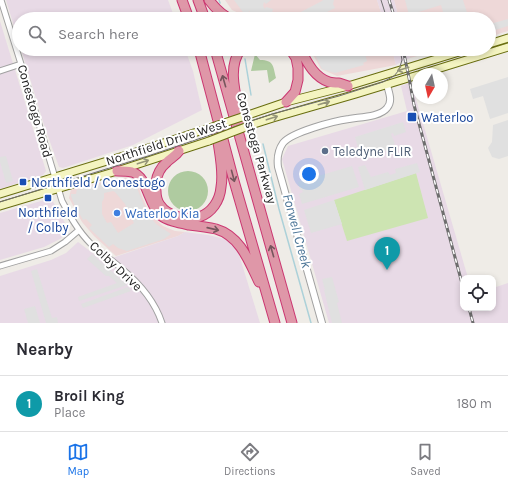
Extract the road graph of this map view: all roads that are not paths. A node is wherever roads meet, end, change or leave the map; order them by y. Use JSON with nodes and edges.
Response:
{"nodes":[{"id":1,"x":1,"y":0,"type":"edge"},
{"id":2,"x":182,"y":0,"type":"edge"},
{"id":3,"x":198,"y":0,"type":"edge"},
{"id":4,"x":209,"y":0,"type":"edge"},
{"id":5,"x":186,"y":12,"type":"edge"},
{"id":6,"x":202,"y":12,"type":"edge"},
{"id":7,"x":219,"y":12,"type":"edge"},
{"id":8,"x":12,"y":35,"type":"edge"},
{"id":9,"x":508,"y":38,"type":"edge"},
{"id":10,"x":496,"y":42,"type":"edge"},
{"id":11,"x":508,"y":47,"type":"edge"},
{"id":12,"x":496,"y":50,"type":"edge"},
{"id":13,"x":18,"y":56,"type":"edge"},
{"id":14,"x":201,"y":56,"type":"edge"},
{"id":15,"x":217,"y":56,"type":"edge"},
{"id":16,"x":237,"y":56,"type":"edge"},
{"id":17,"x":295,"y":56,"type":"edge"},
{"id":18,"x":304,"y":56,"type":"edge"},
{"id":19,"x":445,"y":56,"type":"edge"},
{"id":20,"x":477,"y":56,"type":"edge"},
{"id":21,"x":21,"y":64,"type":"junction"},
{"id":22,"x":418,"y":64,"type":"junction"},
{"id":23,"x":419,"y":68,"type":"edge"},
{"id":24,"x":439,"y":68,"type":"edge"},
{"id":25,"x":0,"y":71,"type":"edge"},
{"id":26,"x":412,"y":77,"type":"edge"},
{"id":27,"x":208,"y":85,"type":"junction"},
{"id":28,"x":387,"y":85,"type":"junction"},
{"id":29,"x":348,"y":86,"type":"junction"},
{"id":30,"x":286,"y":102,"type":"junction"},
{"id":31,"x":179,"y":151,"type":"junction"},
{"id":32,"x":117,"y":171,"type":"junction"},
{"id":33,"x":250,"y":172,"type":"junction"},
{"id":34,"x":54,"y":177,"type":"junction"},
{"id":35,"x":58,"y":189,"type":"junction"},
{"id":36,"x":0,"y":194,"type":"edge"},
{"id":37,"x":0,"y":206,"type":"edge"},
{"id":38,"x":79,"y":230,"type":"junction"},
{"id":39,"x":0,"y":266,"type":"edge"},
{"id":40,"x":271,"y":307,"type":"junction"},
{"id":41,"x":162,"y":323,"type":"edge"},
{"id":42,"x":275,"y":323,"type":"edge"},
{"id":43,"x":292,"y":323,"type":"edge"},
{"id":44,"x":322,"y":323,"type":"edge"}],
"edges":[{"from":1,"to":8,"type":"street","name":"Conestogo Road"},
{"from":2,"to":5,"type":"highway"},
{"from":3,"to":6,"type":"highway"},
{"from":4,"to":7,"type":"highway"},
{"from":9,"to":10,"type":"main road"},
{"from":11,"to":12,"type":"main road","name":"Northfield Drive West"},
{"from":13,"to":21,"type":"street","name":"Conestogo Road"},
{"from":14,"to":27,"type":"highway"},
{"from":33,"to":15,"type":"highway","name":"Conestoga Parkway","one_way":true},
{"from":16,"to":33,"type":"highway"},
{"from":17,"to":30,"type":"highway"},
{"from":18,"to":29,"type":"highway"},
{"from":19,"to":22,"type":"main road","name":"Northfield Drive West"},
{"from":20,"to":24,"type":"main road","name":"Northfield Drive West"},
{"from":21,"to":25,"type":"street"},
{"from":21,"to":34,"type":"street","name":"Conestogo Road"},
{"from":22,"to":23,"type":"main road"},
{"from":22,"to":29,"type":"main road","name":"Northfield Drive West","one_way":true},
{"from":26,"to":28,"type":"main road","name":"Northfield Drive West"},
{"from":27,"to":31,"type":"highway"},
{"from":27,"to":40,"type":"highway","one_way":true},
{"from":31,"to":28,"type":"main road","name":"Northfield Drive West","one_way":true,"bridge":true},
{"from":28,"to":44,"type":"street"},
{"from":29,"to":30,"type":"main road","name":"Northfield Drive West"},
{"from":30,"to":34,"type":"main road","name":"Northfield Drive West","bridge":true},
{"from":32,"to":31,"type":"main road","name":"Northfield Drive West","one_way":true},
{"from":32,"to":35,"type":"main road","name":"Northfield Drive West"},
{"from":32,"to":40,"type":"highway","one_way":true},
{"from":43,"to":33,"type":"highway","name":"Conestoga Parkway","one_way":true},
{"from":34,"to":35,"type":"street","name":"Colby Drive"},
{"from":34,"to":36,"type":"main road","name":"Northfield Drive West"},
{"from":35,"to":37,"type":"main road","name":"Northfield Drive West"},
{"from":35,"to":38,"type":"street","name":"Colby Drive"},
{"from":38,"to":39,"type":"street","name":"Colby Drive"},
{"from":38,"to":41,"type":"street","name":"Colby Drive"},
{"from":40,"to":42,"type":"highway"}]}
